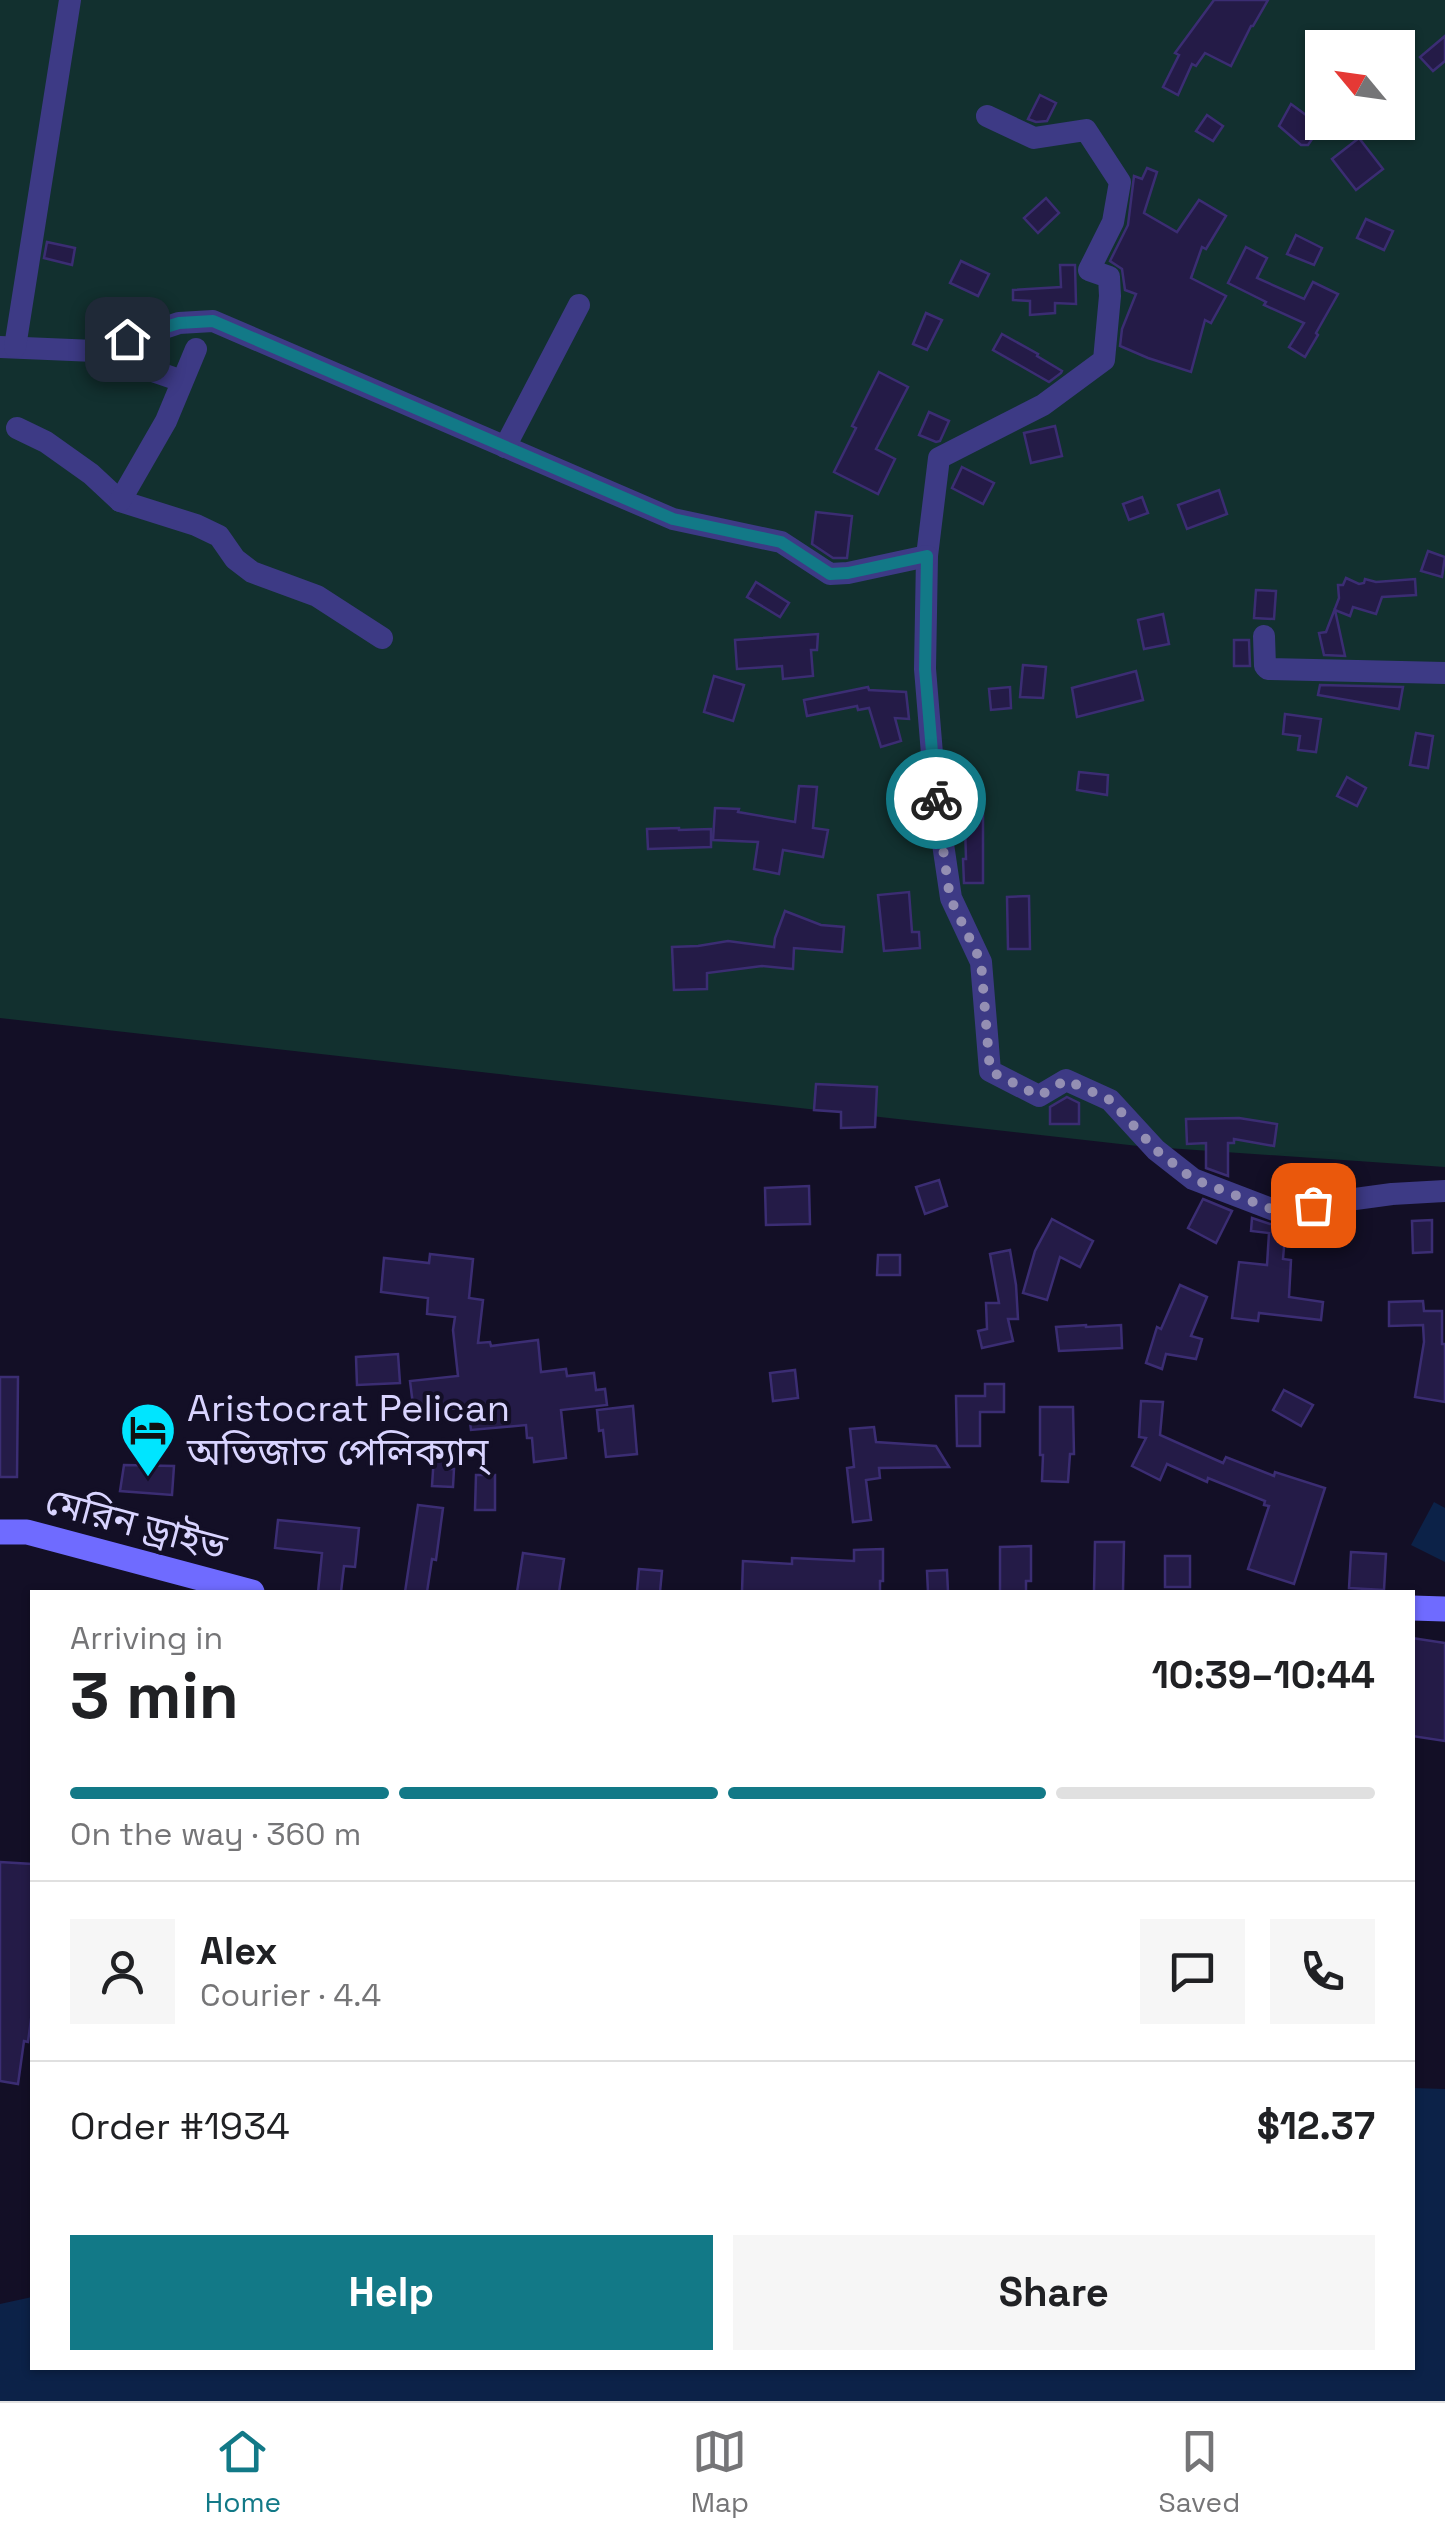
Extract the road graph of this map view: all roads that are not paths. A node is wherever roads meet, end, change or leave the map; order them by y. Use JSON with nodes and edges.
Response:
{"nodes":[{"id":1,"x":70,"y":0,"type":"edge"},
{"id":2,"x":987,"y":116,"type":"dead end"},
{"id":3,"x":579,"y":306,"type":"dead end"},
{"id":4,"x":7,"y":347,"type":"edge"},
{"id":5,"x":196,"y":350,"type":"dead end"},
{"id":6,"x":95,"y":351,"type":"junction"},
{"id":7,"x":182,"y":381,"type":"junction"},
{"id":8,"x":18,"y":428,"type":"dead end"},
{"id":9,"x":504,"y":447,"type":"junction"},
{"id":10,"x":120,"y":502,"type":"junction"},
{"id":11,"x":927,"y":556,"type":"junction"},
{"id":12,"x":1264,"y":636,"type":"dead end"},
{"id":13,"x":382,"y":638,"type":"dead end"},
{"id":14,"x":1445,"y":672,"type":"edge"},
{"id":15,"x":1445,"y":1190,"type":"edge"},
{"id":16,"x":0,"y":1532,"type":"edge"},
{"id":17,"x":244,"y":1590,"type":"edge"},
{"id":18,"x":1415,"y":1608,"type":"edge"},
{"id":19,"x":1445,"y":1609,"type":"edge"}],
"edges":[{"from":1,"to":4,"type":"street"},
{"from":2,"to":11,"type":"street"},
{"from":3,"to":9,"type":"street"},
{"from":4,"to":6,"type":"street"},
{"from":5,"to":7,"type":"street"},
{"from":6,"to":7,"type":"street"},
{"from":6,"to":9,"type":"street"},
{"from":7,"to":10,"type":"street"},
{"from":8,"to":10,"type":"street"},
{"from":9,"to":11,"type":"street"},
{"from":10,"to":13,"type":"street"},
{"from":11,"to":15,"type":"street"},
{"from":12,"to":14,"type":"street"},
{"from":16,"to":17,"type":"main road","name":"মেরিন ড্রাইভ"},
{"from":18,"to":19,"type":"main road"}]}
